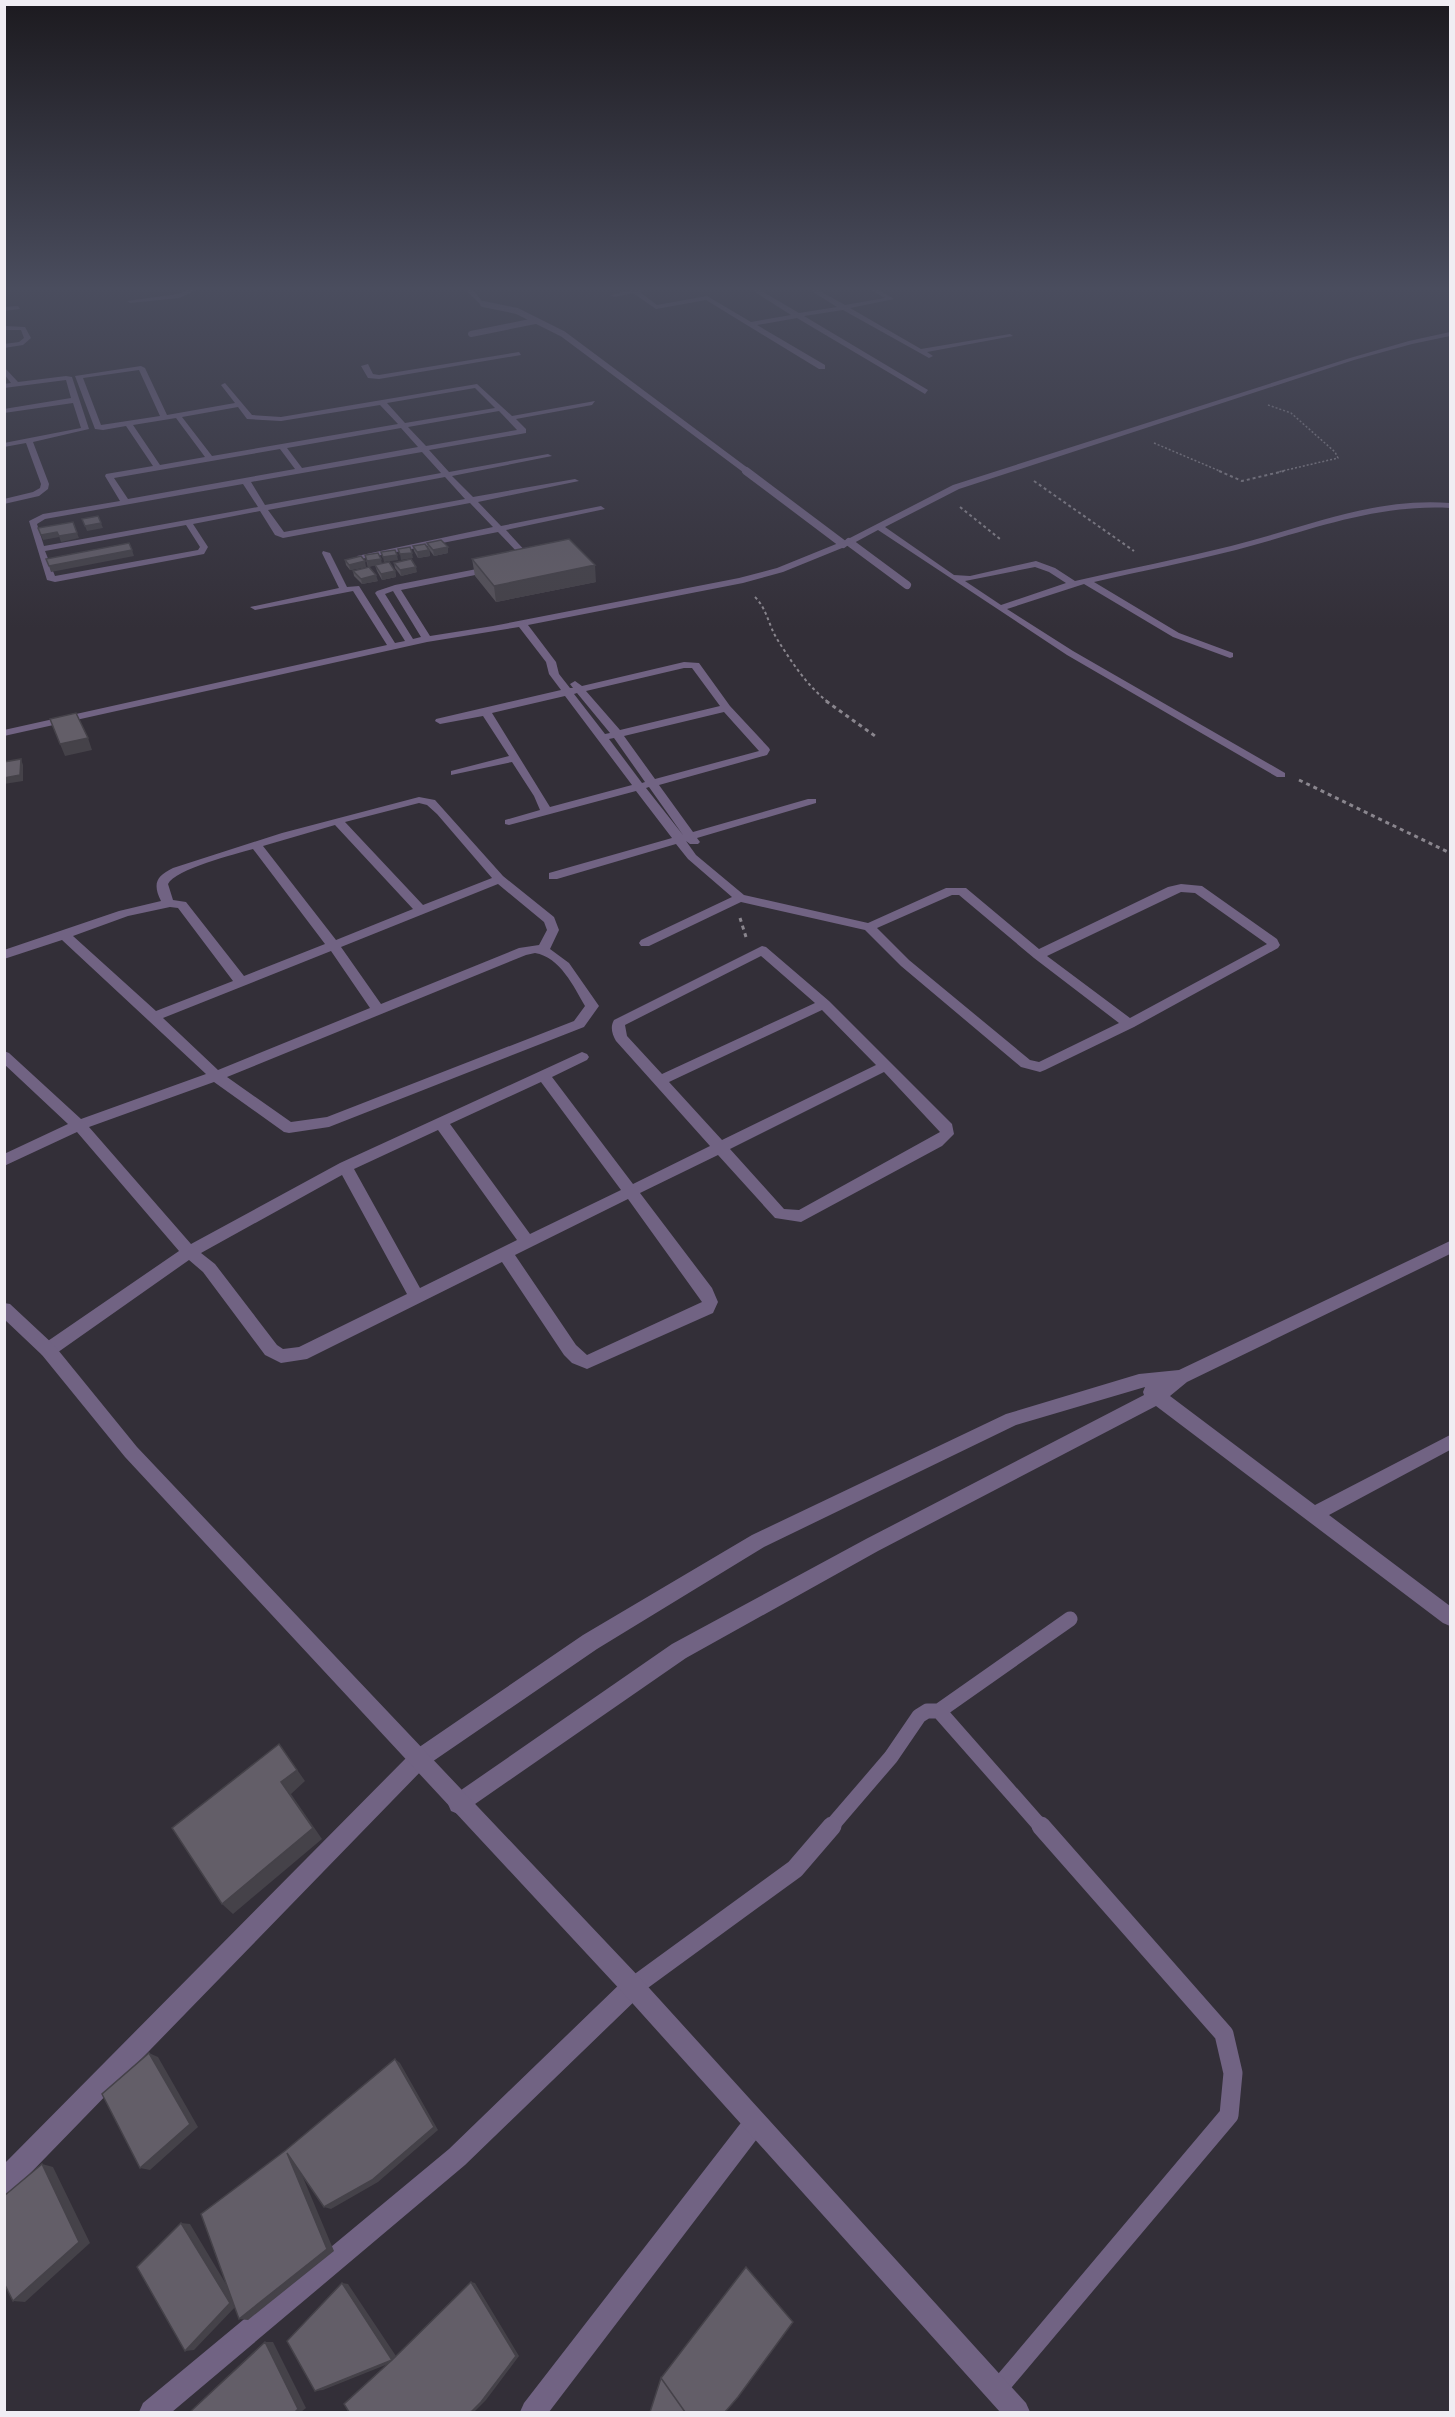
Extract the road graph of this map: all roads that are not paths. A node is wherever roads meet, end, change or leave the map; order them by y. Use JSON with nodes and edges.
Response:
{"nodes":[{"id":1,"x":53,"y":403,"type":"edge"},
{"id":2,"x":76,"y":403,"type":"edge"},
{"id":3,"x":89,"y":403,"type":"edge"},
{"id":4,"x":158,"y":403,"type":"edge"},
{"id":5,"x":377,"y":403,"type":"edge"},
{"id":6,"x":383,"y":403,"type":"edge"},
{"id":7,"x":494,"y":403,"type":"edge"},
{"id":8,"x":592,"y":403,"type":"dead end"},
{"id":9,"x":657,"y":403,"type":"edge"},
{"id":10,"x":1215,"y":403,"type":"edge"},
{"id":11,"x":238,"y":405,"type":"joint"},
{"id":12,"x":500,"y":409,"type":"junction"},
{"id":13,"x":4,"y":411,"type":"edge"},
{"id":14,"x":178,"y":416,"type":"junction"},
{"id":15,"x":165,"y":418,"type":"junction"},
{"id":16,"x":511,"y":418,"type":"junction"},
{"id":17,"x":128,"y":424,"type":"junction"},
{"id":18,"x":404,"y":425,"type":"junction"},
{"id":19,"x":29,"y":441,"type":"junction"},
{"id":20,"x":4,"y":445,"type":"edge"},
{"id":21,"x":282,"y":447,"type":"junction"},
{"id":22,"x":426,"y":449,"type":"junction"},
{"id":23,"x":548,"y":456,"type":"dead end"},
{"id":24,"x":210,"y":459,"type":"junction"},
{"id":25,"x":158,"y":468,"type":"junction"},
{"id":26,"x":300,"y":471,"type":"junction"},
{"id":27,"x":447,"y":475,"type":"junction"},
{"id":28,"x":246,"y":481,"type":"junction"},
{"id":29,"x":575,"y":481,"type":"dead end"},
{"id":30,"x":472,"y":500,"type":"junction"},
{"id":31,"x":4,"y":502,"type":"edge"},
{"id":32,"x":124,"y":502,"type":"junction"},
{"id":33,"x":1450,"y":505,"type":"edge"},
{"id":34,"x":601,"y":508,"type":"dead end"},
{"id":35,"x":262,"y":509,"type":"junction"},
{"id":36,"x":188,"y":522,"type":"junction"},
{"id":37,"x":878,"y":526,"type":"junction"},
{"id":38,"x":500,"y":530,"type":"junction"},
{"id":39,"x":846,"y":543,"type":"junction"},
{"id":40,"x":40,"y":549,"type":"junction"},
{"id":41,"x":326,"y":554,"type":"dead end"},
{"id":42,"x":362,"y":556,"type":"edge"},
{"id":43,"x":508,"y":566,"type":"edge"},
{"id":44,"x":497,"y":568,"type":"edge"},
{"id":45,"x":952,"y":577,"type":"junction"},
{"id":46,"x":1087,"y":582,"type":"junction"},
{"id":47,"x":907,"y":585,"type":"dead end"},
{"id":48,"x":1073,"y":585,"type":"junction"},
{"id":49,"x":395,"y":588,"type":"junction"},
{"id":50,"x":344,"y":590,"type":"junction"},
{"id":51,"x":255,"y":607,"type":"dead end"},
{"id":52,"x":1000,"y":608,"type":"junction"},
{"id":53,"x":522,"y":624,"type":"junction"},
{"id":54,"x":427,"y":639,"type":"junction"},
{"id":55,"x":410,"y":642,"type":"junction"},
{"id":56,"x":392,"y":646,"type":"junction"},
{"id":57,"x":1230,"y":655,"type":"dead end"},
{"id":58,"x":574,"y":692,"type":"junction"},
{"id":59,"x":726,"y":708,"type":"junction"},
{"id":60,"x":487,"y":712,"type":"junction"},
{"id":61,"x":440,"y":721,"type":"dead end"},
{"id":62,"x":4,"y":733,"type":"edge"},
{"id":63,"x":617,"y":734,"type":"junction"},
{"id":64,"x":604,"y":738,"type":"junction"},
{"id":65,"x":513,"y":758,"type":"junction"},
{"id":66,"x":455,"y":773,"type":"dead end"},
{"id":67,"x":1281,"y":775,"type":"road end"},
{"id":68,"x":651,"y":783,"type":"junction"},
{"id":69,"x":639,"y":786,"type":"junction"},
{"id":70,"x":812,"y":801,"type":"dead end"},
{"id":71,"x":546,"y":810,"type":"junction"},
{"id":72,"x":339,"y":822,"type":"junction"},
{"id":73,"x":509,"y":822,"type":"dead end"},
{"id":74,"x":690,"y":835,"type":"junction"},
{"id":75,"x":677,"y":838,"type":"junction"},
{"id":76,"x":256,"y":845,"type":"junction"},
{"id":77,"x":713,"y":873,"type":"junction"},
{"id":78,"x":553,"y":876,"type":"dead end"},
{"id":79,"x":499,"y":879,"type":"junction"},
{"id":80,"x":737,"y":898,"type":"junction"},
{"id":81,"x":168,"y":902,"type":"junction"},
{"id":82,"x":421,"y":910,"type":"junction"},
{"id":83,"x":869,"y":927,"type":"junction"},
{"id":84,"x":64,"y":934,"type":"junction"},
{"id":85,"x":645,"y":943,"type":"dead end"},
{"id":86,"x":333,"y":945,"type":"junction"},
{"id":87,"x":543,"y":950,"type":"junction"},
{"id":88,"x":4,"y":955,"type":"edge"},
{"id":89,"x":1038,"y":955,"type":"junction"},
{"id":90,"x":241,"y":982,"type":"junction"},
{"id":91,"x":824,"y":1004,"type":"junction"},
{"id":92,"x":378,"y":1010,"type":"junction"},
{"id":93,"x":154,"y":1017,"type":"junction"},
{"id":94,"x":1129,"y":1024,"type":"junction"},
{"id":95,"x":4,"y":1056,"type":"edge"},
{"id":96,"x":582,"y":1057,"type":"dead end"},
{"id":97,"x":887,"y":1065,"type":"junction"},
{"id":98,"x":543,"y":1075,"type":"junction"},
{"id":99,"x":216,"y":1076,"type":"junction"},
{"id":100,"x":658,"y":1081,"type":"junction"},
{"id":101,"x":441,"y":1122,"type":"junction"},
{"id":102,"x":79,"y":1125,"type":"junction"},
{"id":103,"x":718,"y":1148,"type":"junction"},
{"id":104,"x":4,"y":1161,"type":"edge"},
{"id":105,"x":345,"y":1167,"type":"junction"},
{"id":106,"x":630,"y":1192,"type":"junction"},
{"id":107,"x":527,"y":1242,"type":"junction"},
{"id":108,"x":1450,"y":1247,"type":"edge"},
{"id":109,"x":189,"y":1252,"type":"junction"},
{"id":110,"x":505,"y":1253,"type":"junction"},
{"id":111,"x":417,"y":1297,"type":"junction"},
{"id":112,"x":4,"y":1309,"type":"edge"},
{"id":113,"x":48,"y":1350,"type":"junction"},
{"id":114,"x":1181,"y":1377,"type":"junction"},
{"id":115,"x":1139,"y":1381,"type":"junction"},
{"id":116,"x":1157,"y":1397,"type":"junction"},
{"id":117,"x":1450,"y":1442,"type":"edge"},
{"id":118,"x":1312,"y":1515,"type":"junction"},
{"id":119,"x":1450,"y":1617,"type":"edge"},
{"id":120,"x":1070,"y":1619,"type":"dead end"},
{"id":121,"x":939,"y":1711,"type":"junction"},
{"id":122,"x":419,"y":1759,"type":"junction"},
{"id":123,"x":458,"y":1804,"type":"junction"},
{"id":124,"x":633,"y":1987,"type":"junction"},
{"id":125,"x":755,"y":2123,"type":"junction"},
{"id":126,"x":4,"y":2182,"type":"edge"},
{"id":127,"x":996,"y":2390,"type":"junction"},
{"id":128,"x":152,"y":2412,"type":"edge"},
{"id":129,"x":533,"y":2412,"type":"edge"},
{"id":130,"x":1017,"y":2412,"type":"edge"}],
"edges":[{"from":1,"to":13,"type":"street"},
{"from":2,"to":19,"type":"street"},
{"from":3,"to":17,"type":"street"},
{"from":4,"to":15,"type":"street"},
{"from":5,"to":11,"type":"street"},
{"from":6,"to":18,"type":"street"},
{"from":7,"to":12,"type":"street"},
{"from":8,"to":16,"type":"street"},
{"from":9,"to":39,"type":"lane"},
{"from":10,"to":37,"type":"street"},
{"from":11,"to":14,"type":"street"},
{"from":12,"to":16,"type":"street"},
{"from":12,"to":18,"type":"street"},
{"from":14,"to":15,"type":"street"},
{"from":14,"to":24,"type":"street"},
{"from":15,"to":17,"type":"street"},
{"from":16,"to":22,"type":"street"},
{"from":17,"to":25,"type":"street"},
{"from":18,"to":21,"type":"street"},
{"from":18,"to":22,"type":"street"},
{"from":19,"to":20,"type":"street"},
{"from":19,"to":31,"type":"street"},
{"from":21,"to":24,"type":"street"},
{"from":21,"to":26,"type":"street"},
{"from":22,"to":26,"type":"street"},
{"from":22,"to":27,"type":"street"},
{"from":23,"to":27,"type":"street"},
{"from":24,"to":25,"type":"street"},
{"from":25,"to":32,"type":"street"},
{"from":26,"to":28,"type":"street"},
{"from":27,"to":30,"type":"street"},
{"from":27,"to":35,"type":"street"},
{"from":28,"to":32,"type":"street"},
{"from":28,"to":35,"type":"street"},
{"from":29,"to":30,"type":"street"},
{"from":30,"to":35,"type":"street"},
{"from":30,"to":38,"type":"street"},
{"from":32,"to":40,"type":"street"},
{"from":33,"to":46,"type":"street"},
{"from":34,"to":38,"type":"street"},
{"from":35,"to":36,"type":"street"},
{"from":36,"to":40,"type":"street"},
{"from":36,"to":40,"type":"street"},
{"from":37,"to":39,"type":"street"},
{"from":37,"to":45,"type":"street"},
{"from":38,"to":42,"type":"street"},
{"from":38,"to":43,"type":"street"},
{"from":39,"to":47,"type":"lane"},
{"from":39,"to":53,"type":"street"},
{"from":41,"to":50,"type":"street"},
{"from":44,"to":49,"type":"street"},
{"from":45,"to":48,"type":"street"},
{"from":45,"to":52,"type":"street"},
{"from":46,"to":48,"type":"street"},
{"from":46,"to":57,"type":"street"},
{"from":48,"to":52,"type":"street"},
{"from":49,"to":54,"type":"street"},
{"from":49,"to":55,"type":"street"},
{"from":50,"to":51,"type":"street"},
{"from":50,"to":56,"type":"street"},
{"from":52,"to":67,"type":"street"},
{"from":53,"to":54,"type":"street"},
{"from":53,"to":58,"type":"street"},
{"from":54,"to":55,"type":"street"},
{"from":55,"to":56,"type":"street"},
{"from":56,"to":62,"type":"street"},
{"from":58,"to":59,"type":"street"},
{"from":58,"to":60,"type":"street"},
{"from":58,"to":63,"type":"street"},
{"from":58,"to":64,"type":"street"},
{"from":59,"to":63,"type":"street"},
{"from":59,"to":68,"type":"street"},
{"from":60,"to":61,"type":"street"},
{"from":60,"to":65,"type":"street"},
{"from":63,"to":64,"type":"street"},
{"from":63,"to":68,"type":"street"},
{"from":64,"to":69,"type":"street"},
{"from":65,"to":66,"type":"street"},
{"from":65,"to":71,"type":"street"},
{"from":68,"to":69,"type":"street"},
{"from":68,"to":74,"type":"street"},
{"from":69,"to":71,"type":"street"},
{"from":69,"to":75,"type":"street"},
{"from":70,"to":74,"type":"street"},
{"from":71,"to":73,"type":"street"},
{"from":72,"to":76,"type":"street"},
{"from":72,"to":79,"type":"street"},
{"from":72,"to":82,"type":"street"},
{"from":74,"to":75,"type":"street"},
{"from":74,"to":77,"type":"street"},
{"from":75,"to":77,"type":"street"},
{"from":75,"to":78,"type":"street"},
{"from":76,"to":81,"type":"street"},
{"from":76,"to":86,"type":"street"},
{"from":77,"to":80,"type":"street"},
{"from":79,"to":82,"type":"street"},
{"from":79,"to":87,"type":"street"},
{"from":80,"to":83,"type":"street"},
{"from":80,"to":85,"type":"street"},
{"from":81,"to":84,"type":"street"},
{"from":81,"to":90,"type":"street"},
{"from":82,"to":86,"type":"street"},
{"from":83,"to":89,"type":"street"},
{"from":83,"to":94,"type":"street"},
{"from":84,"to":88,"type":"street"},
{"from":84,"to":93,"type":"street"},
{"from":86,"to":90,"type":"street"},
{"from":86,"to":92,"type":"street"},
{"from":87,"to":92,"type":"street"},
{"from":87,"to":99,"type":"street"},
{"from":89,"to":94,"type":"street"},
{"from":89,"to":94,"type":"street"},
{"from":90,"to":93,"type":"street"},
{"from":91,"to":97,"type":"street"},
{"from":91,"to":100,"type":"street"},
{"from":91,"to":100,"type":"street"},
{"from":92,"to":99,"type":"street"},
{"from":93,"to":99,"type":"street"},
{"from":95,"to":102,"type":"street"},
{"from":96,"to":98,"type":"street"},
{"from":97,"to":103,"type":"street"},
{"from":97,"to":103,"type":"street"},
{"from":98,"to":101,"type":"street"},
{"from":98,"to":106,"type":"street"},
{"from":99,"to":102,"type":"street"},
{"from":100,"to":103,"type":"street"},
{"from":101,"to":105,"type":"street"},
{"from":101,"to":107,"type":"street"},
{"from":102,"to":104,"type":"street"},
{"from":102,"to":109,"type":"street"},
{"from":103,"to":106,"type":"street"},
{"from":105,"to":109,"type":"street"},
{"from":105,"to":111,"type":"street"},
{"from":106,"to":107,"type":"street"},
{"from":106,"to":110,"type":"street"},
{"from":107,"to":110,"type":"street"},
{"from":108,"to":114,"type":"street"},
{"from":109,"to":111,"type":"street"},
{"from":109,"to":113,"type":"street"},
{"from":110,"to":111,"type":"street"},
{"from":112,"to":113,"type":"street"},
{"from":113,"to":122,"type":"street"},
{"from":114,"to":115,"type":"street"},
{"from":114,"to":116,"type":"street"},
{"from":115,"to":116,"type":"street"},
{"from":115,"to":122,"type":"street"},
{"from":116,"to":118,"type":"street"},
{"from":116,"to":123,"type":"street"},
{"from":117,"to":118,"type":"street"},
{"from":118,"to":119,"type":"street"},
{"from":120,"to":121,"type":"lane"},
{"from":121,"to":124,"type":"lane"},
{"from":121,"to":127,"type":"lane"},
{"from":122,"to":123,"type":"street"},
{"from":122,"to":126,"type":"street"},
{"from":123,"to":124,"type":"street"},
{"from":124,"to":125,"type":"street"},
{"from":124,"to":128,"type":"street"},
{"from":125,"to":127,"type":"street"},
{"from":125,"to":129,"type":"street"},
{"from":127,"to":130,"type":"street"}]}
